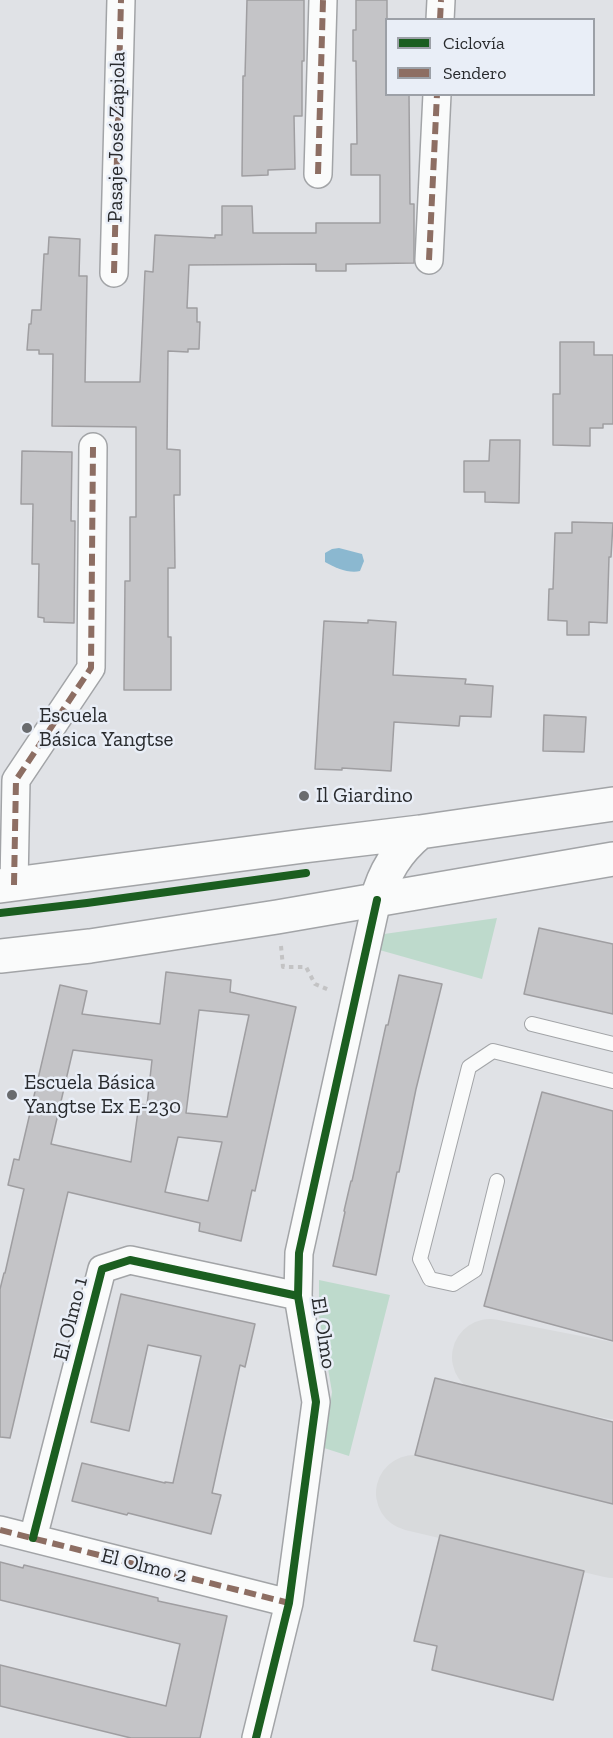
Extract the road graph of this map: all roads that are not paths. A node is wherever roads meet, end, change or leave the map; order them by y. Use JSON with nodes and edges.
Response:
{"nodes":[{"id":1,"x":121,"y":0,"type":"edge"},
{"id":2,"x":323,"y":0,"type":"edge"},
{"id":3,"x":441,"y":0,"type":"edge"},
{"id":4,"x":440,"y":18,"type":"edge"},
{"id":5,"x":437,"y":96,"type":"edge"},
{"id":6,"x":318,"y":174,"type":"dead end"},
{"id":7,"x":429,"y":260,"type":"dead end"},
{"id":8,"x":114,"y":273,"type":"dead end"},
{"id":9,"x":93,"y":447,"type":"dead end"},
{"id":10,"x":613,"y":804,"type":"edge"},
{"id":11,"x":420,"y":832,"type":"junction"},
{"id":12,"x":613,"y":859,"type":"edge"},
{"id":13,"x":7,"y":886,"type":"edge"},
{"id":14,"x":377,"y":900,"type":"junction"},
{"id":15,"x":0,"y":956,"type":"edge"},
{"id":16,"x":532,"y":1024,"type":"dead end"},
{"id":17,"x":613,"y":1044,"type":"edge"},
{"id":18,"x":613,"y":1081,"type":"edge"},
{"id":19,"x":497,"y":1181,"type":"dead end"},
{"id":20,"x":298,"y":1296,"type":"junction"},
{"id":21,"x":0,"y":1530,"type":"edge"},
{"id":22,"x":33,"y":1538,"type":"junction"},
{"id":23,"x":289,"y":1603,"type":"junction"},
{"id":24,"x":256,"y":1738,"type":"edge"}],
"edges":[{"from":1,"to":8,"type":"street","name":"Pasaje José Zapiola"},
{"from":2,"to":6,"type":"street"},
{"from":3,"to":4,"type":"street"},
{"from":5,"to":7,"type":"street"},
{"from":9,"to":13,"type":"street"},
{"from":10,"to":11,"type":"main road"},
{"from":11,"to":13,"type":"main road"},
{"from":11,"to":14,"type":"main road"},
{"from":12,"to":14,"type":"main road"},
{"from":14,"to":15,"type":"main road"},
{"from":14,"to":20,"type":"street","name":"El Olmo"},
{"from":16,"to":17,"type":"lane"},
{"from":18,"to":19,"type":"lane"},
{"from":20,"to":22,"type":"street","name":"El Olmo 1"},
{"from":20,"to":23,"type":"street","name":"El Olmo"},
{"from":21,"to":22,"type":"street","name":"El Olmo 2"},
{"from":22,"to":23,"type":"street","name":"El Olmo 2"},
{"from":23,"to":24,"type":"street","name":"El Olmo"}]}
